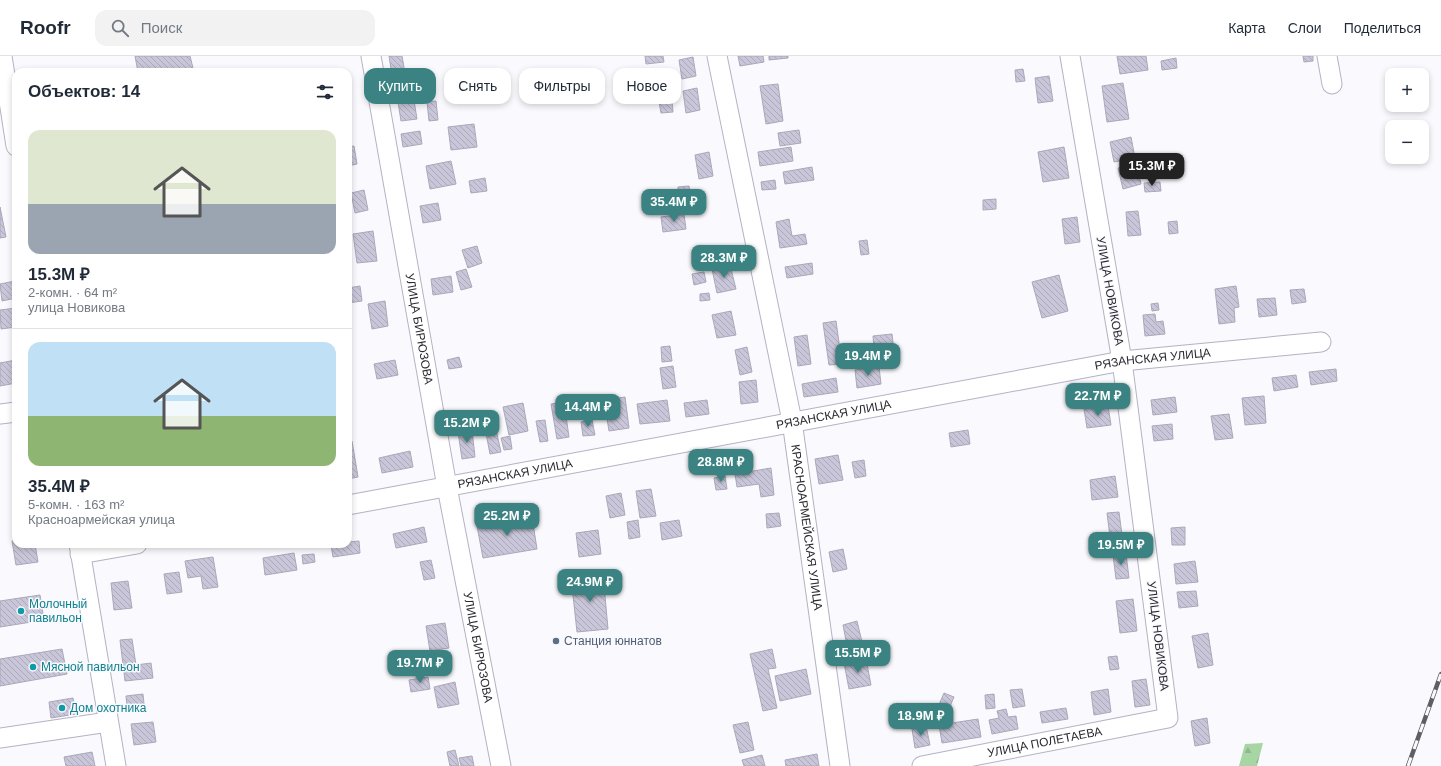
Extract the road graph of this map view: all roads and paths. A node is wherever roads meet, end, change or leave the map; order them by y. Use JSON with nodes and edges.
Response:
{"nodes":[{"id":1,"x":2,"y":56,"type":"edge"},
{"id":2,"x":371,"y":56,"type":"edge"},
{"id":3,"x":717,"y":56,"type":"edge"},
{"id":4,"x":1070,"y":56,"type":"edge"},
{"id":5,"x":1327,"y":56,"type":"edge"},
{"id":6,"x":1332,"y":84,"type":"dead end"},
{"id":7,"x":12,"y":120,"type":"edge"},
{"id":8,"x":1321,"y":342,"type":"dead end"},
{"id":9,"x":1122,"y":361,"type":"junction"},
{"id":10,"x":12,"y":412,"type":"edge"},
{"id":11,"x":0,"y":414,"type":"edge"},
{"id":12,"x":792,"y":421,"type":"junction"},
{"id":13,"x":447,"y":487,"type":"junction"},
{"id":14,"x":352,"y":504,"type":"edge"},
{"id":15,"x":91,"y":548,"type":"edge"},
{"id":16,"x":80,"y":549,"type":"edge"},
{"id":17,"x":1168,"y":718,"type":"joint"},
{"id":18,"x":108,"y":722,"type":"junction"},
{"id":19,"x":0,"y":738,"type":"edge"},
{"id":20,"x":116,"y":766,"type":"edge"},
{"id":21,"x":501,"y":766,"type":"edge"},
{"id":22,"x":840,"y":766,"type":"edge"},
{"id":23,"x":922,"y":766,"type":"edge"}],
"edges":[{"from":1,"to":7,"type":"street"},
{"from":2,"to":13,"type":"street","name":"УЛИЦА БИРЮЗОВА"},
{"from":3,"to":12,"type":"street","name":"КРАСНОАРМЕЙСКАЯ УЛИЦА"},
{"from":4,"to":9,"type":"street","name":"УЛИЦА НОВИКОВА"},
{"from":5,"to":6,"type":"street"},
{"from":8,"to":9,"type":"street","name":"РЯЗАНСКАЯ УЛИЦА"},
{"from":9,"to":12,"type":"street","name":"РЯЗАНСКАЯ УЛИЦА"},
{"from":9,"to":17,"type":"street","name":"УЛИЦА НОВИКОВА"},
{"from":10,"to":11,"type":"street"},
{"from":12,"to":13,"type":"street","name":"РЯЗАНСКАЯ УЛИЦА"},
{"from":12,"to":22,"type":"street","name":"КРАСНОАРМЕЙСКАЯ УЛИЦА"},
{"from":13,"to":14,"type":"street","name":"РЯЗАНСКАЯ УЛИЦА"},
{"from":13,"to":21,"type":"street","name":"УЛИЦА БИРЮЗОВА"},
{"from":15,"to":16,"type":"street"},
{"from":16,"to":18,"type":"street"},
{"from":17,"to":23,"type":"street","name":"УЛИЦА ПОЛЕТАЕВА"},
{"from":18,"to":19,"type":"street"},
{"from":18,"to":20,"type":"street"}]}
